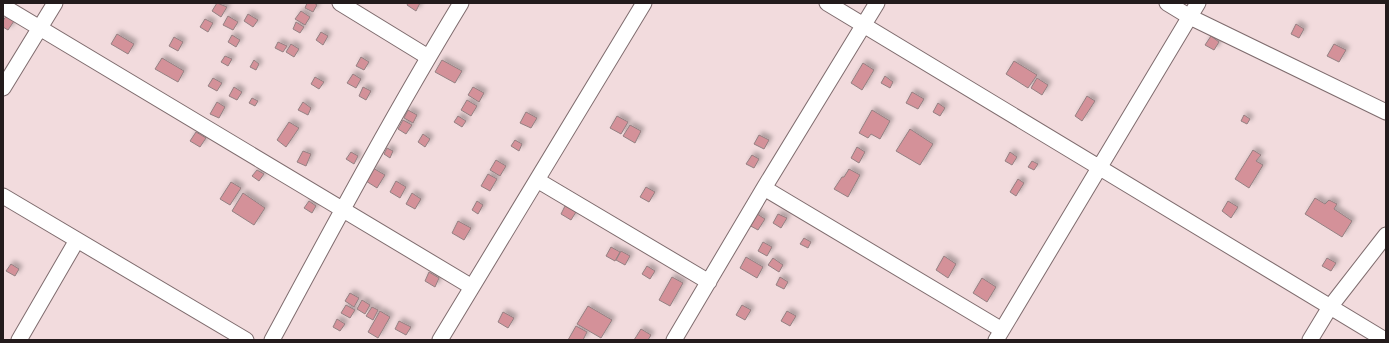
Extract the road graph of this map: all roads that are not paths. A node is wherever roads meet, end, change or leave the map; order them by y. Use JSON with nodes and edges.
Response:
{"nodes":[{"id":1,"x":55,"y":3,"type":"edge"},
{"id":2,"x":340,"y":3,"type":"edge"},
{"id":3,"x":461,"y":3,"type":"edge"},
{"id":4,"x":644,"y":3,"type":"edge"},
{"id":5,"x":827,"y":3,"type":"edge"},
{"id":6,"x":877,"y":3,"type":"edge"},
{"id":7,"x":1167,"y":3,"type":"edge"},
{"id":8,"x":1198,"y":3,"type":"edge"},
{"id":9,"x":3,"y":6,"type":"edge"},
{"id":10,"x":1190,"y":17,"type":"junction"},
{"id":11,"x":864,"y":26,"type":"junction"},
{"id":12,"x":40,"y":28,"type":"junction"},
{"id":13,"x":428,"y":57,"type":"junction"},
{"id":14,"x":3,"y":88,"type":"edge"},
{"id":15,"x":1386,"y":112,"type":"edge"},
{"id":16,"x":1099,"y":168,"type":"junction"},
{"id":17,"x":537,"y":180,"type":"junction"},
{"id":18,"x":764,"y":188,"type":"junction"},
{"id":19,"x":3,"y":196,"type":"edge"},
{"id":20,"x":343,"y":209,"type":"junction"},
{"id":21,"x":1386,"y":234,"type":"edge"},
{"id":22,"x":77,"y":240,"type":"junction"},
{"id":23,"x":709,"y":282,"type":"junction"},
{"id":24,"x":472,"y":287,"type":"junction"},
{"id":25,"x":1330,"y":307,"type":"junction"},
{"id":26,"x":999,"y":335,"type":"edge"},
{"id":27,"x":19,"y":340,"type":"edge"},
{"id":28,"x":246,"y":340,"type":"edge"},
{"id":29,"x":272,"y":340,"type":"edge"},
{"id":30,"x":440,"y":340,"type":"edge"},
{"id":31,"x":674,"y":340,"type":"edge"},
{"id":32,"x":1310,"y":340,"type":"edge"},
{"id":33,"x":1385,"y":340,"type":"edge"}],
"edges":[{"from":1,"to":12,"type":"street"},
{"from":2,"to":13,"type":"street"},
{"from":3,"to":13,"type":"street"},
{"from":4,"to":17,"type":"street"},
{"from":5,"to":11,"type":"street"},
{"from":6,"to":11,"type":"street"},
{"from":7,"to":10,"type":"street"},
{"from":8,"to":10,"type":"street"},
{"from":9,"to":12,"type":"street"},
{"from":10,"to":15,"type":"street"},
{"from":10,"to":16,"type":"street"},
{"from":11,"to":16,"type":"street"},
{"from":11,"to":18,"type":"street"},
{"from":12,"to":14,"type":"street"},
{"from":12,"to":20,"type":"street"},
{"from":13,"to":20,"type":"street"},
{"from":16,"to":25,"type":"street"},
{"from":16,"to":26,"type":"street"},
{"from":17,"to":23,"type":"street"},
{"from":17,"to":24,"type":"street"},
{"from":18,"to":23,"type":"street"},
{"from":18,"to":26,"type":"street"},
{"from":19,"to":22,"type":"street"},
{"from":20,"to":24,"type":"street"},
{"from":20,"to":29,"type":"street"},
{"from":21,"to":25,"type":"street"},
{"from":22,"to":27,"type":"street"},
{"from":22,"to":28,"type":"street"},
{"from":23,"to":31,"type":"street"},
{"from":24,"to":30,"type":"street"},
{"from":25,"to":32,"type":"street"},
{"from":25,"to":33,"type":"street"}]}
